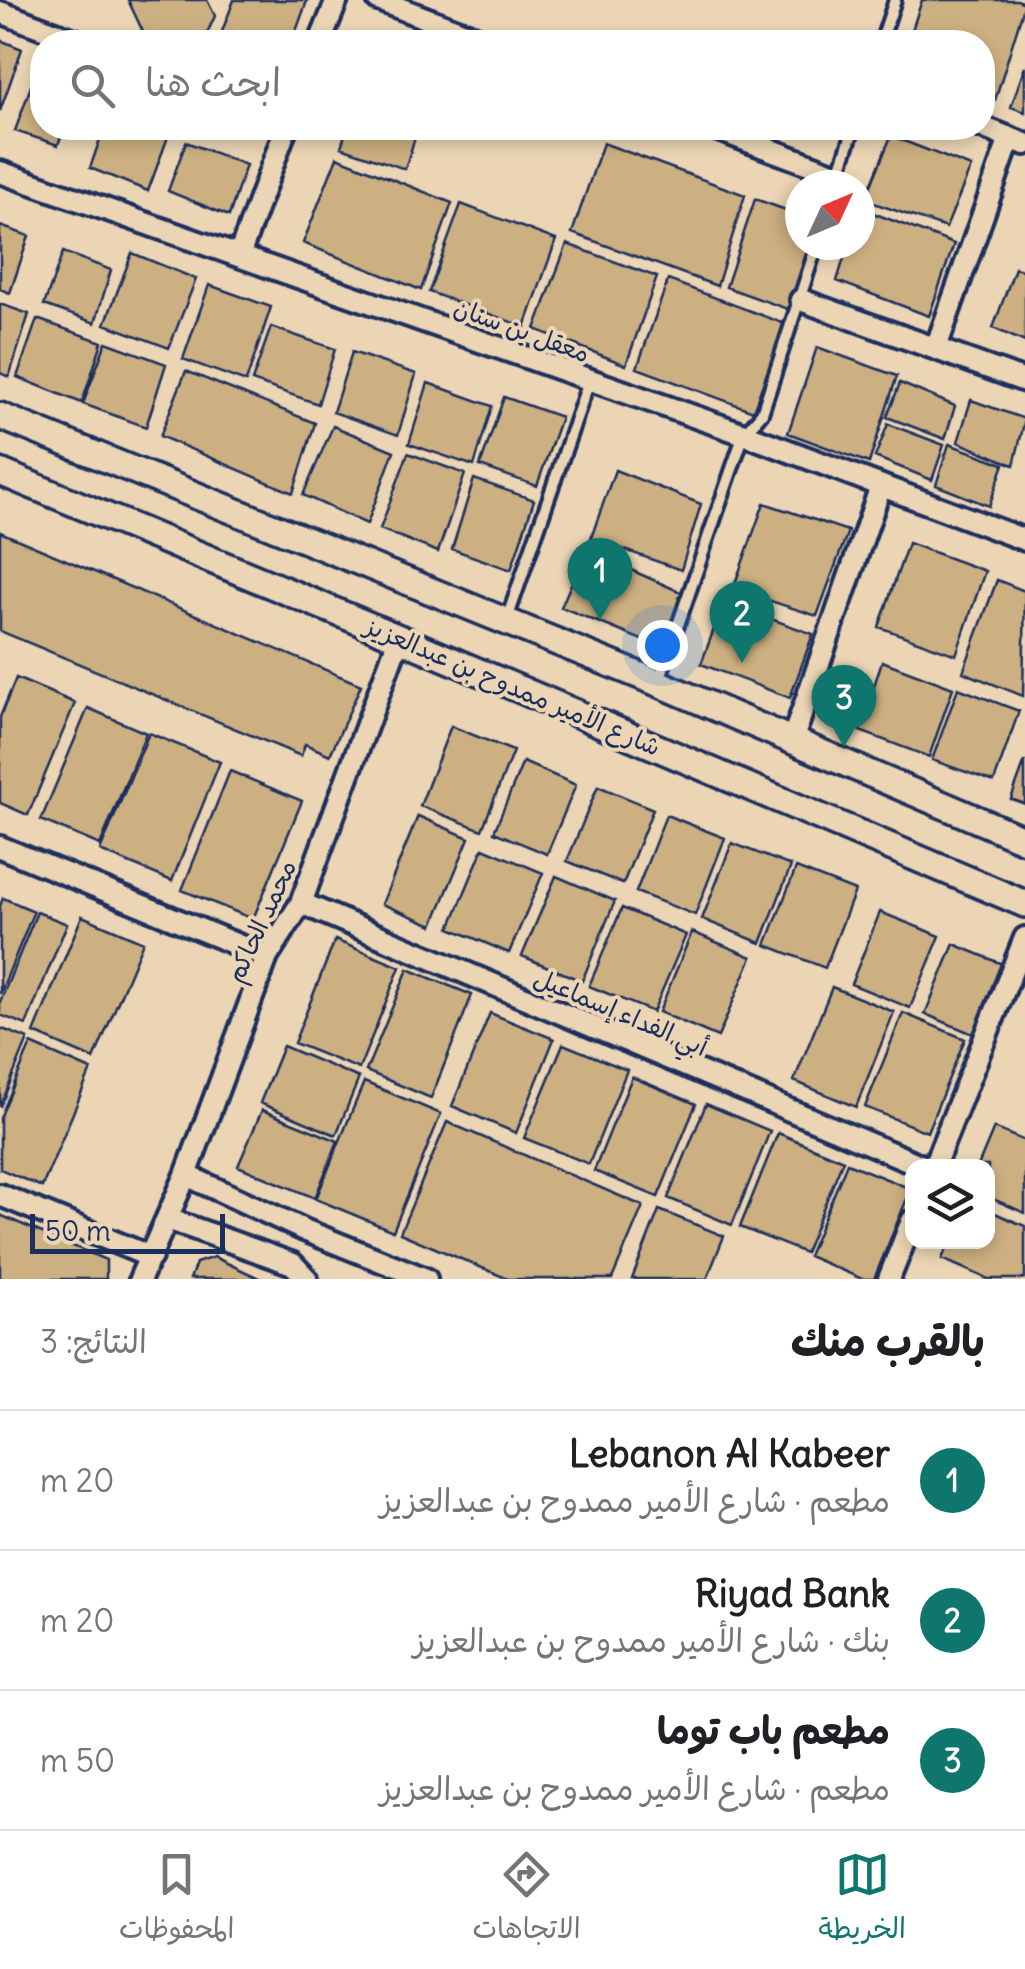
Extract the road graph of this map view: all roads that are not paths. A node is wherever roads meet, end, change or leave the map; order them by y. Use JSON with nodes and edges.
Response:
{"nodes":[{"id":1,"x":337,"y":0,"type":"edge"},
{"id":2,"x":378,"y":0,"type":"edge"},
{"id":3,"x":894,"y":0,"type":"edge"},
{"id":4,"x":0,"y":12,"type":"edge"},
{"id":5,"x":48,"y":30,"type":"edge"},
{"id":6,"x":325,"y":30,"type":"edge"},
{"id":7,"x":458,"y":30,"type":"edge"},
{"id":8,"x":885,"y":30,"type":"edge"},
{"id":9,"x":282,"y":140,"type":"edge"},
{"id":10,"x":741,"y":140,"type":"edge"},
{"id":11,"x":850,"y":140,"type":"edge"},
{"id":12,"x":1018,"y":141,"type":"edge"},
{"id":13,"x":812,"y":170,"type":"edge"},
{"id":14,"x":839,"y":170,"type":"edge"},
{"id":15,"x":0,"y":172,"type":"edge"},
{"id":16,"x":238,"y":256,"type":"junction"},
{"id":17,"x":813,"y":260,"type":"edge"},
{"id":18,"x":801,"y":300,"type":"junction"},
{"id":19,"x":936,"y":348,"type":"junction"},
{"id":20,"x":589,"y":381,"type":"junction"},
{"id":21,"x":1025,"y":381,"type":"edge"},
{"id":22,"x":0,"y":416,"type":"edge"},
{"id":23,"x":744,"y":434,"type":"junction"},
{"id":24,"x":0,"y":472,"type":"edge"},
{"id":25,"x":882,"y":486,"type":"junction"},
{"id":26,"x":1025,"y":540,"type":"edge"},
{"id":27,"x":506,"y":623,"type":"junction"},
{"id":28,"x":399,"y":638,"type":"junction"},
{"id":29,"x":658,"y":683,"type":"junction"},
{"id":30,"x":792,"y":741,"type":"junction"},
{"id":31,"x":1025,"y":840,"type":"edge"},
{"id":32,"x":0,"y":847,"type":"edge"},
{"id":33,"x":301,"y":903,"type":"junction"},
{"id":34,"x":1025,"y":904,"type":"edge"},
{"id":35,"x":1025,"y":938,"type":"edge"},
{"id":36,"x":268,"y":957,"type":"junction"},
{"id":37,"x":905,"y":1159,"type":"edge"},
{"id":38,"x":937,"y":1159,"type":"edge"},
{"id":39,"x":186,"y":1175,"type":"junction"},
{"id":40,"x":0,"y":1196,"type":"edge"},
{"id":41,"x":168,"y":1219,"type":"junction"},
{"id":42,"x":905,"y":1239,"type":"edge"},
{"id":43,"x":151,"y":1258,"type":"junction"},
{"id":44,"x":140,"y":1279,"type":"edge"},
{"id":45,"x":308,"y":1279,"type":"edge"},
{"id":46,"x":426,"y":1279,"type":"edge"},
{"id":47,"x":889,"y":1279,"type":"edge"}],
"edges":[{"from":1,"to":6,"type":"street"},
{"from":2,"to":7,"type":"street"},
{"from":3,"to":8,"type":"lane"},
{"from":4,"to":5,"type":"street"},
{"from":9,"to":16,"type":"street"},
{"from":10,"to":13,"type":"street"},
{"from":11,"to":14,"type":"lane"},
{"from":12,"to":19,"type":"street"},
{"from":15,"to":16,"type":"street","name":"معقل بن سنان"},
{"from":16,"to":20,"type":"street","name":"معقل بن سنان"},
{"from":17,"to":18,"type":"lane"},
{"from":18,"to":19,"type":"street"},
{"from":18,"to":23,"type":"lane"},
{"from":19,"to":21,"type":"street"},
{"from":20,"to":23,"type":"street","name":"معقل بن سنان"},
{"from":20,"to":27,"type":"lane"},
{"from":22,"to":27,"type":"street"},
{"from":23,"to":25,"type":"street","name":"معقل بن سنان"},
{"from":23,"to":29,"type":"lane"},
{"from":24,"to":28,"type":"street","name":"شارع الأمير ممدوح بن عبدالعزيز"},
{"from":25,"to":26,"type":"street","name":"معقل بن سنان"},
{"from":25,"to":30,"type":"street"},
{"from":27,"to":29,"type":"street"},
{"from":28,"to":33,"type":"street","name":"محمد الحاكم"},
{"from":28,"to":34,"type":"street","name":"شارع الأمير ممدوح بن عبدالعزيز"},
{"from":29,"to":30,"type":"street"},
{"from":30,"to":31,"type":"street"},
{"from":32,"to":36,"type":"street"},
{"from":33,"to":36,"type":"street","name":"محمد الحاكم"},
{"from":33,"to":37,"type":"street","name":"أبي الفداء إسماعيل"},
{"from":35,"to":38,"type":"street"},
{"from":36,"to":39,"type":"street","name":"محمد الحاكم"},
{"from":39,"to":41,"type":"street","name":"محمد الحاكم"},
{"from":39,"to":46,"type":"street"},
{"from":40,"to":43,"type":"street"},
{"from":41,"to":43,"type":"street","name":"محمد الحاكم"},
{"from":41,"to":45,"type":"street"},
{"from":42,"to":47,"type":"street"},
{"from":43,"to":44,"type":"street","name":"محمد الحاكم"}]}
